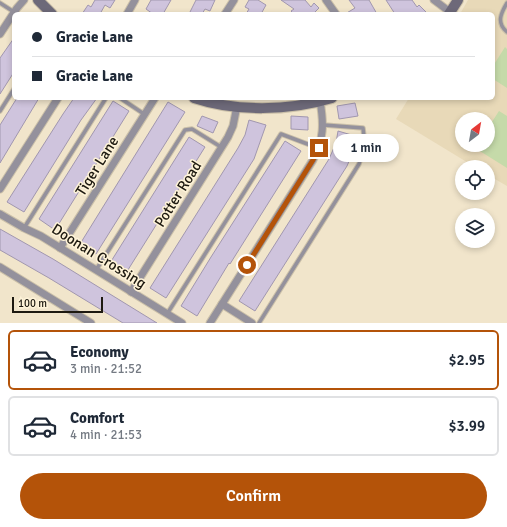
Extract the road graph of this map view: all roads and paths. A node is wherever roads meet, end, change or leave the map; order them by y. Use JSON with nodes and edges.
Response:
{"nodes":[{"id":1,"x":24,"y":0,"type":"edge"},
{"id":2,"x":38,"y":0,"type":"edge"},
{"id":3,"x":135,"y":0,"type":"edge"},
{"id":4,"x":234,"y":0,"type":"edge"},
{"id":5,"x":326,"y":0,"type":"edge"},
{"id":6,"x":434,"y":0,"type":"edge"},
{"id":7,"x":458,"y":0,"type":"edge"},
{"id":8,"x":0,"y":3,"type":"edge"},
{"id":9,"x":507,"y":3,"type":"edge"},
{"id":10,"x":14,"y":12,"type":"joint"},
{"id":11,"x":50,"y":12,"type":"edge"},
{"id":12,"x":128,"y":12,"type":"edge"},
{"id":13,"x":226,"y":12,"type":"edge"},
{"id":14,"x":335,"y":12,"type":"edge"},
{"id":15,"x":448,"y":12,"type":"edge"},
{"id":16,"x":450,"y":12,"type":"edge"},
{"id":17,"x":12,"y":15,"type":"edge"},
{"id":18,"x":507,"y":32,"type":"edge"},
{"id":19,"x":0,"y":34,"type":"edge"},
{"id":20,"x":12,"y":92,"type":"edge"},
{"id":21,"x":57,"y":100,"type":"edge"},
{"id":22,"x":105,"y":100,"type":"edge"},
{"id":23,"x":123,"y":100,"type":"edge"},
{"id":24,"x":154,"y":100,"type":"edge"},
{"id":25,"x":203,"y":100,"type":"edge"},
{"id":26,"x":324,"y":100,"type":"edge"},
{"id":27,"x":320,"y":101,"type":"junction"},
{"id":28,"x":236,"y":106,"type":"junction"},
{"id":29,"x":0,"y":111,"type":"edge"},
{"id":30,"x":145,"y":115,"type":"junction"},
{"id":31,"x":324,"y":125,"type":"junction"},
{"id":32,"x":222,"y":148,"type":"junction"},
{"id":33,"x":319,"y":148,"type":"junction"},
{"id":34,"x":0,"y":189,"type":"edge"},
{"id":35,"x":0,"y":214,"type":"edge"},
{"id":36,"x":24,"y":228,"type":"junction"},
{"id":37,"x":60,"y":248,"type":"junction"},
{"id":38,"x":0,"y":267,"type":"edge"},
{"id":39,"x":96,"y":270,"type":"junction"},
{"id":40,"x":131,"y":292,"type":"junction"},
{"id":41,"x":222,"y":304,"type":"junction"},
{"id":42,"x":167,"y":314,"type":"junction"},
{"id":43,"x":91,"y":323,"type":"edge"},
{"id":44,"x":182,"y":323,"type":"edge"},
{"id":45,"x":210,"y":323,"type":"edge"},
{"id":46,"x":252,"y":323,"type":"edge"},
{"id":47,"x":259,"y":323,"type":"edge"}],
"edges":[{"from":1,"to":10,"type":"street"},
{"from":2,"to":11,"type":"street"},
{"from":3,"to":12,"type":"street"},
{"from":4,"to":13,"type":"street"},
{"from":5,"to":14,"type":"street"},
{"from":6,"to":15,"type":"street"},
{"from":7,"to":16,"type":"street"},
{"from":8,"to":10,"type":"lane"},
{"from":9,"to":18,"type":"lane"},
{"from":17,"to":19,"type":"street"},
{"from":20,"to":29,"type":"lane"},
{"from":21,"to":34,"type":"street"},
{"from":22,"to":36,"type":"lane"},
{"from":23,"to":30,"type":"lane"},
{"from":24,"to":30,"type":"street","name":"Tiger Lane"},
{"from":25,"to":28,"type":"street"},
{"from":26,"to":27,"type":"street"},
{"from":27,"to":28,"type":"street"},
{"from":27,"to":31,"type":"street"},
{"from":28,"to":32,"type":"street","name":"Potter Road"},
{"from":30,"to":37,"type":"street","name":"Tiger Lane"},
{"from":31,"to":33,"type":"street"},
{"from":31,"to":47,"type":"lane"},
{"from":32,"to":39,"type":"lane"},
{"from":32,"to":40,"type":"street","name":"Potter Road"},
{"from":33,"to":41,"type":"street"},
{"from":33,"to":42,"type":"lane"},
{"from":35,"to":36,"type":"street","name":"Doonan Crossing"},
{"from":36,"to":37,"type":"street","name":"Doonan Crossing"},
{"from":37,"to":39,"type":"street","name":"Doonan Crossing"},
{"from":38,"to":43,"type":"street"},
{"from":39,"to":40,"type":"street","name":"Doonan Crossing"},
{"from":40,"to":42,"type":"street","name":"Doonan Crossing"},
{"from":41,"to":45,"type":"street"},
{"from":41,"to":46,"type":"street"},
{"from":42,"to":44,"type":"street","name":"Doonan Crossing"}]}
